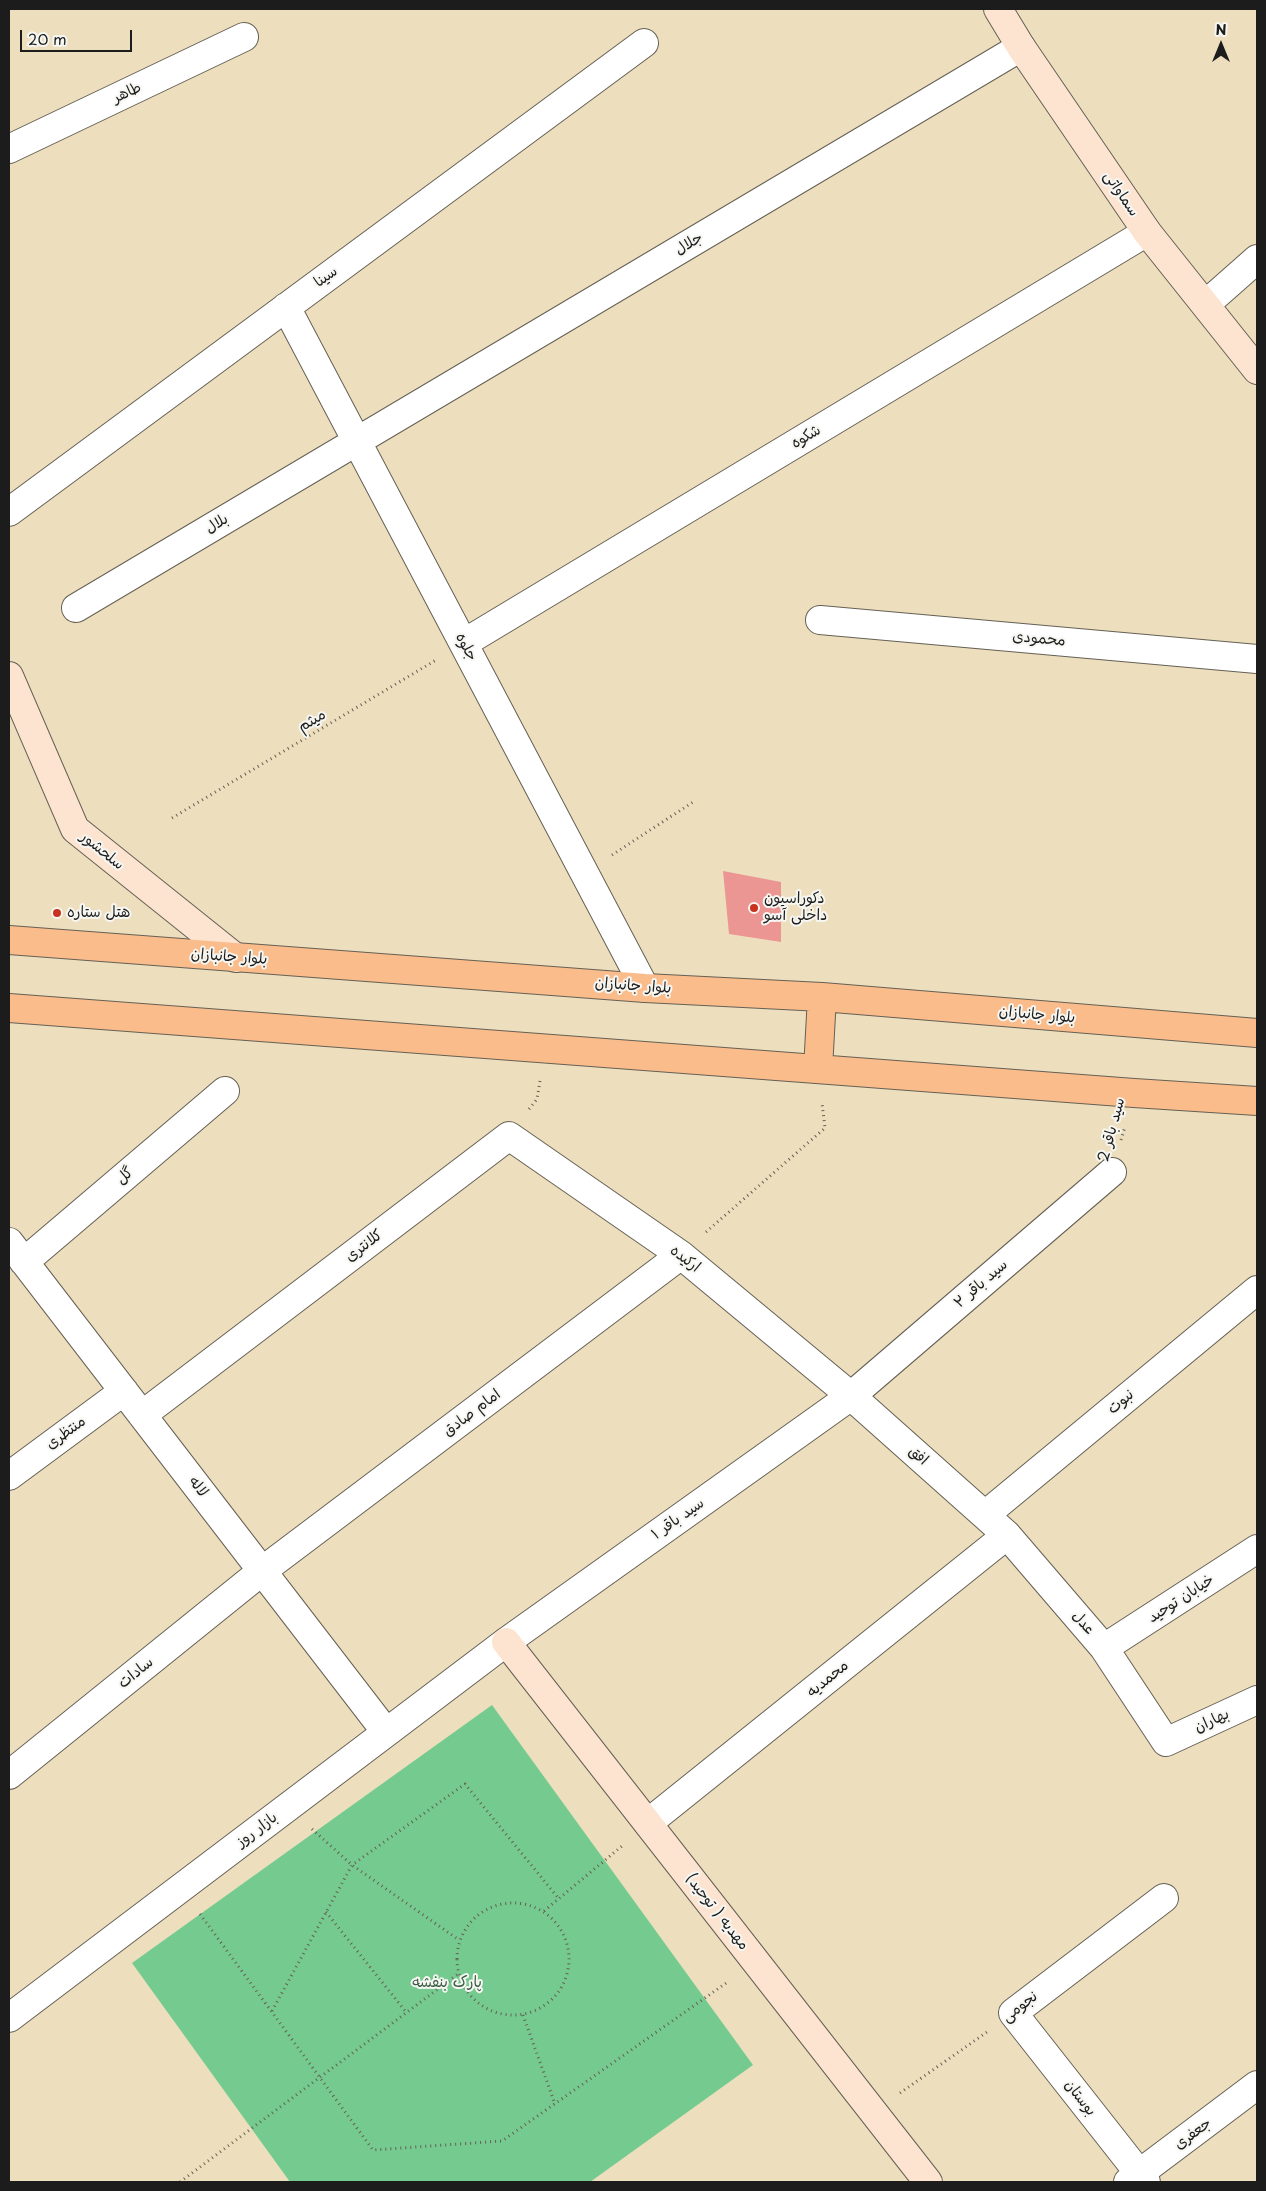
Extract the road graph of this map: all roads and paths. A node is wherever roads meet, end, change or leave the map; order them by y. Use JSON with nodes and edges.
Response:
{"nodes":[{"id":1,"x":998,"y":9,"type":"edge"},
{"id":2,"x":244,"y":37,"type":"dead end"},
{"id":3,"x":644,"y":43,"type":"dead end"},
{"id":4,"x":1021,"y":47,"type":"junction"},
{"id":5,"x":9,"y":150,"type":"edge"},
{"id":6,"x":1147,"y":232,"type":"junction"},
{"id":7,"x":1257,"y":259,"type":"edge"},
{"id":8,"x":1206,"y":304,"type":"junction"},
{"id":9,"x":286,"y":307,"type":"junction"},
{"id":10,"x":1257,"y":370,"type":"edge"},
{"id":11,"x":358,"y":440,"type":"junction"},
{"id":12,"x":9,"y":512,"type":"edge"},
{"id":13,"x":76,"y":608,"type":"dead end"},
{"id":14,"x":820,"y":620,"type":"dead end"},
{"id":15,"x":464,"y":643,"type":"junction"},
{"id":16,"x":1257,"y":658,"type":"edge"},
{"id":17,"x":9,"y":676,"type":"edge"},
{"id":18,"x":693,"y":802,"type":"dead end"},
{"id":19,"x":172,"y":818,"type":"dead end"},
{"id":20,"x":585,"y":872,"type":"junction"},
{"id":21,"x":9,"y":940,"type":"edge"},
{"id":22,"x":236,"y":958,"type":"junction"},
{"id":23,"x":645,"y":988,"type":"junction"},
{"id":24,"x":822,"y":998,"type":"junction"},
{"id":25,"x":9,"y":1008,"type":"edge"},
{"id":26,"x":1257,"y":1033,"type":"edge"},
{"id":27,"x":545,"y":1048,"type":"junction"},
{"id":28,"x":818,"y":1069,"type":"junction"},
{"id":29,"x":225,"y":1091,"type":"dead end"},
{"id":30,"x":1134,"y":1093,"type":"junction"},
{"id":31,"x":1257,"y":1101,"type":"edge"},
{"id":32,"x":509,"y":1136,"type":"junction"},
{"id":33,"x":1112,"y":1172,"type":"joint"},
{"id":34,"x":16,"y":1252,"type":"edge"},
{"id":35,"x":681,"y":1254,"type":"junction"},
{"id":36,"x":1257,"y":1290,"type":"edge"},
{"id":37,"x":124,"y":1392,"type":"junction"},
{"id":38,"x":851,"y":1396,"type":"junction"},
{"id":39,"x":142,"y":1415,"type":"junction"},
{"id":40,"x":9,"y":1476,"type":"edge"},
{"id":41,"x":985,"y":1515,"type":"junction"},
{"id":42,"x":1007,"y":1535,"type":"junction"},
{"id":43,"x":1257,"y":1549,"type":"edge"},
{"id":44,"x":262,"y":1571,"type":"junction"},
{"id":45,"x":506,"y":1642,"type":"junction"},
{"id":46,"x":1104,"y":1648,"type":"junction"},
{"id":47,"x":1257,"y":1700,"type":"edge"},
{"id":48,"x":386,"y":1732,"type":"junction"},
{"id":49,"x":1166,"y":1742,"type":"joint"},
{"id":50,"x":9,"y":1775,"type":"edge"},
{"id":51,"x":287,"y":1807,"type":"junction"},
{"id":52,"x":648,"y":1824,"type":"junction"},
{"id":53,"x":352,"y":1864,"type":"junction"},
{"id":54,"x":181,"y":1888,"type":"junction"},
{"id":55,"x":1164,"y":1898,"type":"dead end"},
{"id":56,"x":559,"y":1899,"type":"junction"},
{"id":57,"x":544,"y":1911,"type":"junction"},
{"id":58,"x":326,"y":1912,"type":"junction"},
{"id":59,"x":459,"y":1940,"type":"junction"},
{"id":60,"x":756,"y":1962,"type":"junction"},
{"id":61,"x":458,"y":1974,"type":"junction"},
{"id":62,"x":272,"y":2011,"type":"junction"},
{"id":63,"x":406,"y":2012,"type":"junction"},
{"id":64,"x":1013,"y":2013,"type":"junction"},
{"id":65,"x":523,"y":2015,"type":"junction"},
{"id":66,"x":9,"y":2018,"type":"edge"},
{"id":67,"x":320,"y":2077,"type":"junction"},
{"id":68,"x":1257,"y":2085,"type":"edge"},
{"id":69,"x":555,"y":2104,"type":"junction"},
{"id":70,"x":873,"y":2112,"type":"junction"},
{"id":71,"x":1138,"y":2179,"type":"edge"},
{"id":72,"x":180,"y":2182,"type":"edge"},
{"id":73,"x":928,"y":2182,"type":"edge"}],
"edges":[{"from":1,"to":4,"type":"street","name":"سماواتی"},
{"from":2,"to":5,"type":"street","name":"طاهر"},
{"from":3,"to":9,"type":"street","name":"سینا"},
{"from":4,"to":6,"type":"street","name":"سماواتی"},
{"from":4,"to":11,"type":"street","name":"جلال"},
{"from":6,"to":8,"type":"street","name":"سماواتی"},
{"from":6,"to":15,"type":"street","name":"شکوه"},
{"from":7,"to":8,"type":"street"},
{"from":8,"to":10,"type":"street","name":"سماواتی"},
{"from":9,"to":11,"type":"street","name":"جلوه"},
{"from":9,"to":12,"type":"street","name":"سینا"},
{"from":11,"to":13,"type":"street","name":"بلال"},
{"from":11,"to":15,"type":"street","name":"جلوه"},
{"from":14,"to":16,"type":"street","name":"محمودی"},
{"from":15,"to":19,"type":"path","name":"میثم"},
{"from":15,"to":20,"type":"street","name":"جلوه"},
{"from":17,"to":22,"type":"street","name":"سلحشور"},
{"from":18,"to":20,"type":"path"},
{"from":20,"to":23,"type":"street","name":"جلوه"},
{"from":21,"to":22,"type":"main road","name":"بلوار جانبازان"},
{"from":22,"to":23,"type":"main road","name":"بلوار جانبازان"},
{"from":23,"to":24,"type":"main road","name":"بلوار جانبازان"},
{"from":24,"to":26,"type":"main road","name":"بلوار جانبازان"},
{"from":24,"to":28,"type":"main road"},
{"from":25,"to":27,"type":"main road"},
{"from":27,"to":28,"type":"main road"},
{"from":27,"to":32,"type":"path"},
{"from":28,"to":30,"type":"main road"},
{"from":28,"to":35,"type":"path"},
{"from":29,"to":34,"type":"street","name":"گل"},
{"from":30,"to":31,"type":"main road"},
{"from":30,"to":33,"type":"path","name":"سید باقر 2"},
{"from":32,"to":35,"type":"street","name":"ارکیده"},
{"from":32,"to":39,"type":"street","name":"کلانتری"},
{"from":33,"to":38,"type":"street","name":"سید باقر ۲"},
{"from":34,"to":37,"type":"street","name":"لاله"},
{"from":35,"to":38,"type":"street","name":"ارکیده"},
{"from":35,"to":44,"type":"street","name":"امام صادق"},
{"from":36,"to":41,"type":"street","name":"نبوت"},
{"from":37,"to":39,"type":"street","name":"لاله"},
{"from":37,"to":40,"type":"street","name":"منتظری"},
{"from":38,"to":41,"type":"street","name":"افق"},
{"from":38,"to":45,"type":"street","name":"سید باقر ۱"},
{"from":39,"to":44,"type":"street","name":"لاله"},
{"from":41,"to":42,"type":"street","name":"عدل"},
{"from":42,"to":46,"type":"street","name":"عدل"},
{"from":42,"to":52,"type":"street","name":"محمدیه"},
{"from":43,"to":46,"type":"street","name":"خیابان توحید"},
{"from":44,"to":48,"type":"street","name":"لاله"},
{"from":44,"to":50,"type":"street","name":"سادات"},
{"from":45,"to":48,"type":"street","name":"بازار روز"},
{"from":45,"to":52,"type":"street","name":"مهدیه ( توحید)"},
{"from":46,"to":49,"type":"street","name":"عدل"},
{"from":47,"to":49,"type":"street","name":"بهاران"},
{"from":48,"to":51,"type":"street","name":"بازار روز"},
{"from":51,"to":53,"type":"path"},
{"from":51,"to":54,"type":"street","name":"بازار روز"},
{"from":52,"to":56,"type":"path"},
{"from":52,"to":60,"type":"street","name":"مهدیه ( توحید)"},
{"from":53,"to":56,"type":"path"},
{"from":53,"to":58,"type":"path"},
{"from":53,"to":59,"type":"path"},
{"from":54,"to":62,"type":"path"},
{"from":54,"to":66,"type":"street","name":"بازار روز"},
{"from":55,"to":64,"type":"street","name":"نجومی"},
{"from":56,"to":57,"type":"path"},
{"from":57,"to":59,"type":"path"},
{"from":57,"to":65,"type":"path"},
{"from":58,"to":62,"type":"path"},
{"from":58,"to":63,"type":"path"},
{"from":59,"to":61,"type":"path"},
{"from":60,"to":69,"type":"path"},
{"from":60,"to":70,"type":"street","name":"مهدیه ( توحید)"},
{"from":61,"to":63,"type":"path"},
{"from":61,"to":65,"type":"path"},
{"from":62,"to":67,"type":"path"},
{"from":63,"to":67,"type":"path"},
{"from":64,"to":70,"type":"path","name":"نجومی"},
{"from":64,"to":71,"type":"street","name":"بوستان"},
{"from":65,"to":69,"type":"path"},
{"from":67,"to":69,"type":"path"},
{"from":67,"to":72,"type":"path"},
{"from":68,"to":71,"type":"street","name":"جعفری"},
{"from":70,"to":73,"type":"street","name":"مهدیه ( توحید)"}]}
